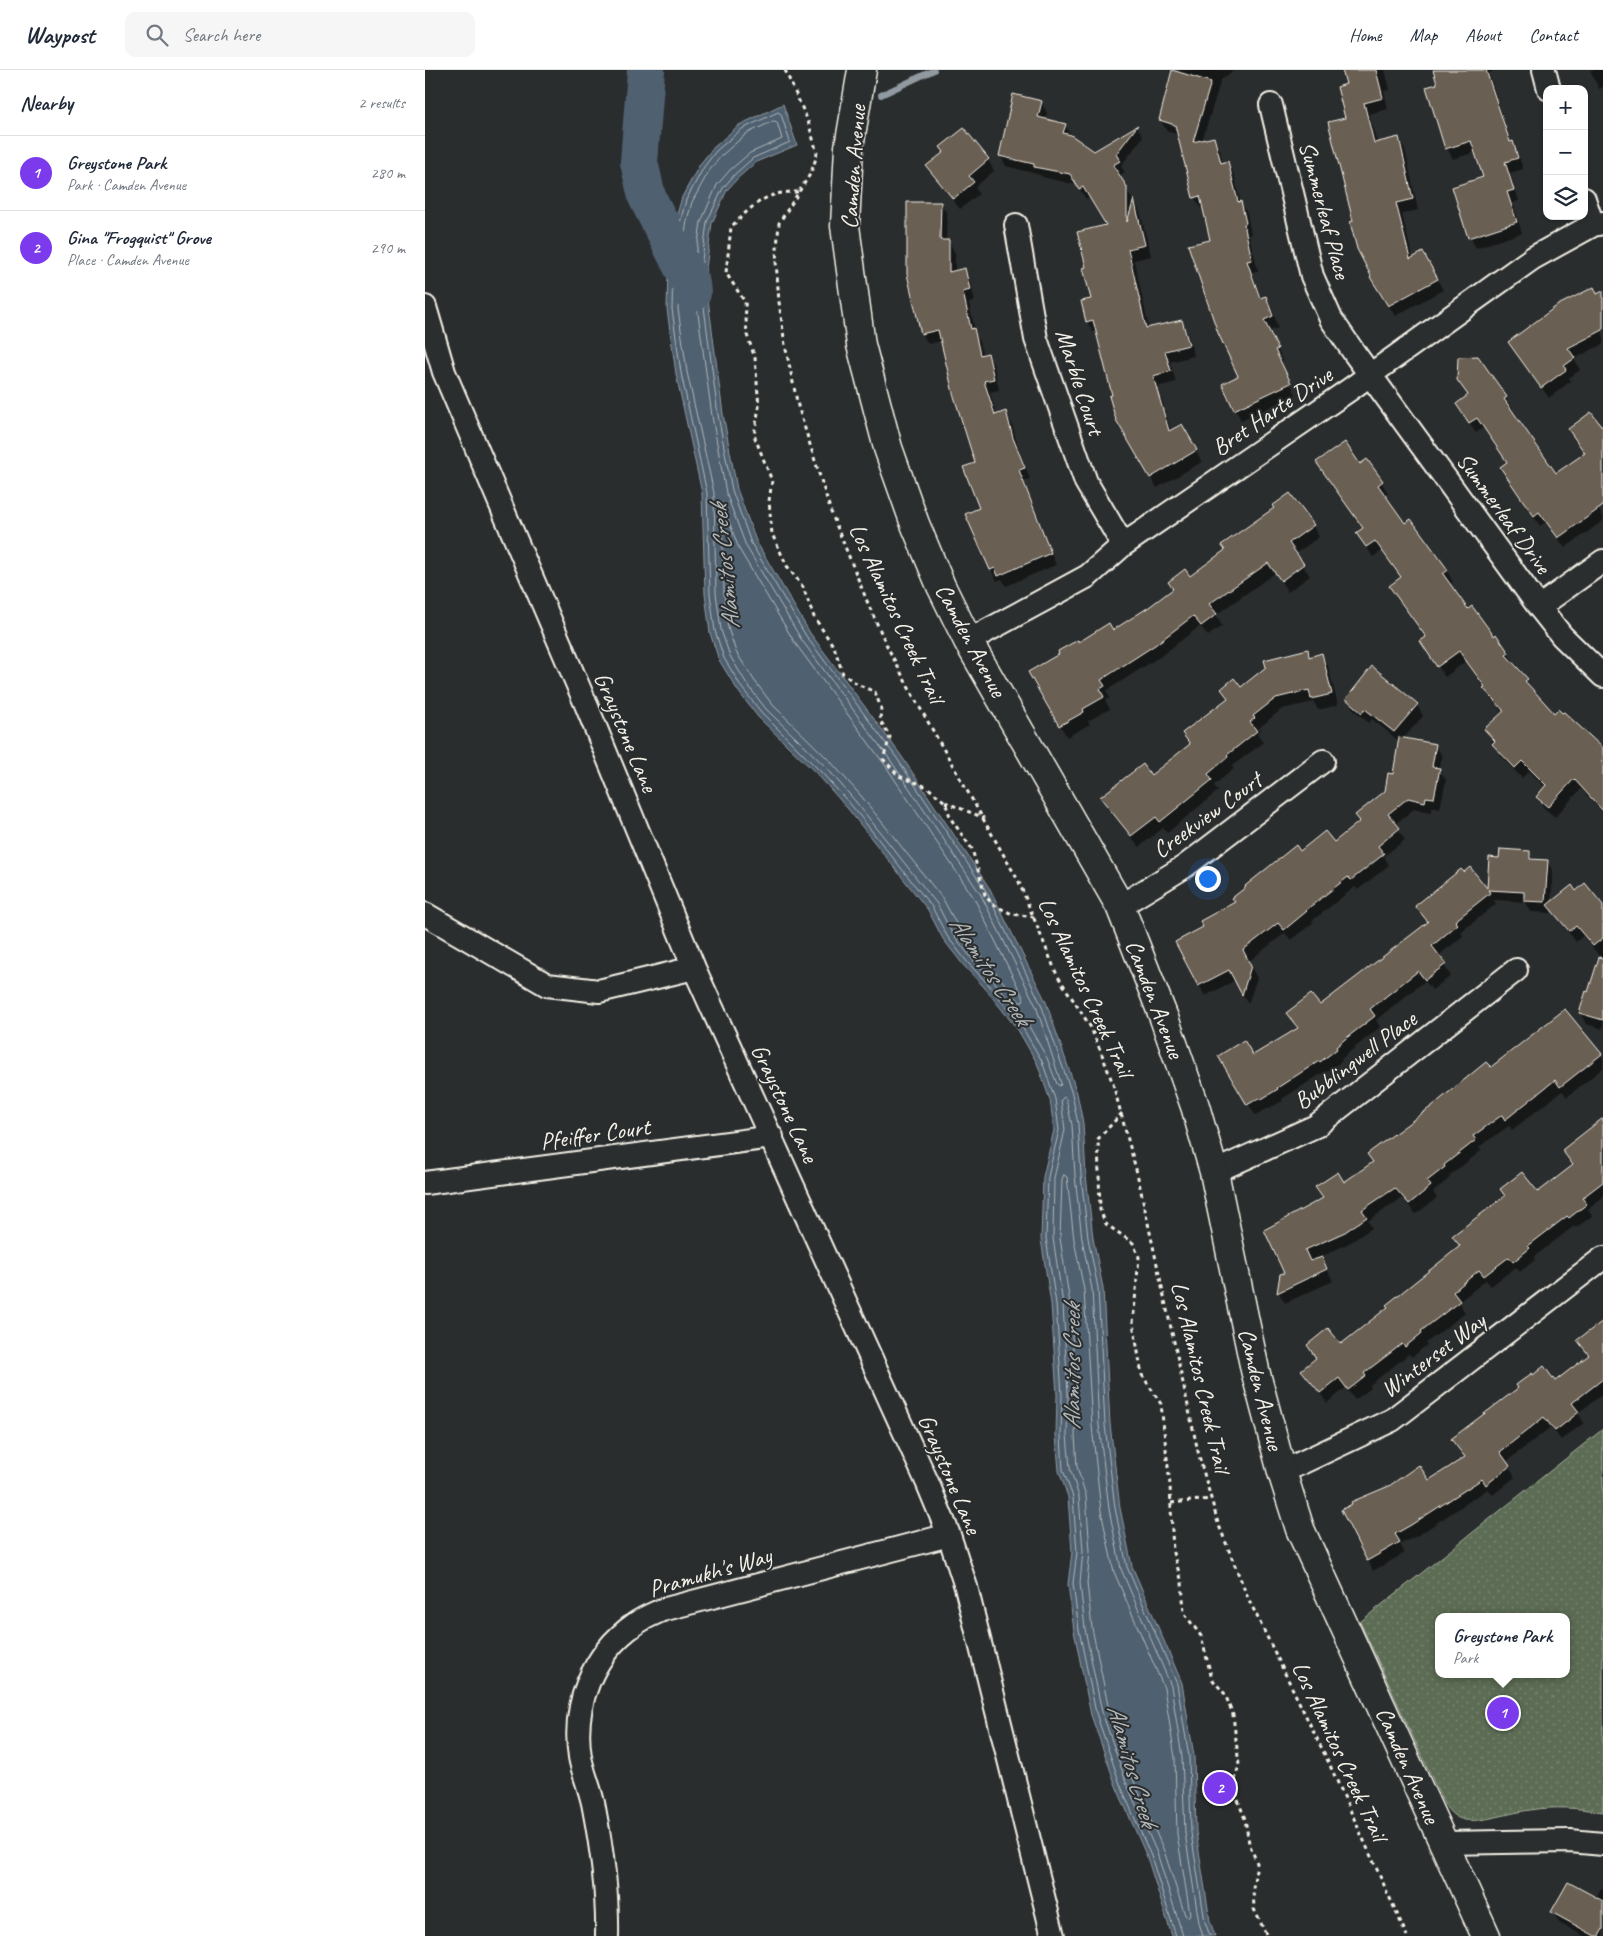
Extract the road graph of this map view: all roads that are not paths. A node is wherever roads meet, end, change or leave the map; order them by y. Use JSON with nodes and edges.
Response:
{"nodes":[{"id":1,"x":863,"y":70,"type":"edge"},
{"id":2,"x":1543,"y":70,"type":"edge"},
{"id":3,"x":1548,"y":85,"type":"edge"},
{"id":4,"x":1271,"y":105,"type":"dead end"},
{"id":5,"x":1588,"y":206,"type":"edge"},
{"id":6,"x":1598,"y":224,"type":"edge"},
{"id":7,"x":1016,"y":225,"type":"dead end"},
{"id":8,"x":425,"y":307,"type":"edge"},
{"id":9,"x":1370,"y":375,"type":"junction"},
{"id":10,"x":1123,"y":545,"type":"junction"},
{"id":11,"x":1603,"y":561,"type":"edge"},
{"id":12,"x":1539,"y":606,"type":"junction"},
{"id":13,"x":968,"y":641,"type":"junction"},
{"id":14,"x":1603,"y":676,"type":"edge"},
{"id":15,"x":1323,"y":761,"type":"dead end"},
{"id":16,"x":1120,"y":906,"type":"junction"},
{"id":17,"x":425,"y":914,"type":"edge"},
{"id":18,"x":694,"y":968,"type":"junction"},
{"id":19,"x":1516,"y":970,"type":"dead end"},
{"id":20,"x":772,"y":1137,"type":"junction"},
{"id":21,"x":1214,"y":1172,"type":"junction"},
{"id":22,"x":425,"y":1183,"type":"edge"},
{"id":23,"x":1603,"y":1258,"type":"edge"},
{"id":24,"x":1282,"y":1472,"type":"junction"},
{"id":25,"x":949,"y":1535,"type":"junction"},
{"id":26,"x":1444,"y":1842,"type":"junction"},
{"id":27,"x":1603,"y":1844,"type":"edge"},
{"id":28,"x":607,"y":1936,"type":"edge"},
{"id":29,"x":1053,"y":1936,"type":"edge"},
{"id":30,"x":1486,"y":1936,"type":"edge"}],
"edges":[{"from":1,"to":13,"type":"street","name":"Camden Avenue"},
{"from":2,"to":3,"type":"street"},
{"from":4,"to":9,"type":"street","name":"Summerleaf Place"},
{"from":5,"to":6,"type":"street"},
{"from":6,"to":9,"type":"street","name":"Bret Harte Drive"},
{"from":7,"to":10,"type":"street","name":"Marble Court"},
{"from":8,"to":18,"type":"street","name":"Graystone Lane"},
{"from":9,"to":10,"type":"street","name":"Bret Harte Drive"},
{"from":9,"to":12,"type":"street","name":"Summerleaf Drive"},
{"from":10,"to":13,"type":"street","name":"Bret Harte Drive"},
{"from":11,"to":12,"type":"street"},
{"from":12,"to":14,"type":"street","name":"Summerleaf Drive"},
{"from":13,"to":16,"type":"street","name":"Camden Avenue"},
{"from":15,"to":16,"type":"street","name":"Creekview Court"},
{"from":16,"to":21,"type":"street","name":"Camden Avenue"},
{"from":17,"to":18,"type":"street"},
{"from":18,"to":20,"type":"street","name":"Graystone Lane"},
{"from":19,"to":21,"type":"street","name":"Bubblingwell Place"},
{"from":20,"to":22,"type":"street","name":"Pfeiffer Court"},
{"from":20,"to":25,"type":"street","name":"Graystone Lane"},
{"from":21,"to":24,"type":"street","name":"Camden Avenue"},
{"from":23,"to":24,"type":"street","name":"Winterset Way"},
{"from":24,"to":26,"type":"street","name":"Camden Avenue"},
{"from":25,"to":28,"type":"street","name":"Pramukh's Way"},
{"from":25,"to":29,"type":"street","name":"Graystone Lane"},
{"from":26,"to":27,"type":"street"},
{"from":26,"to":30,"type":"street","name":"Camden Avenue"}]}
